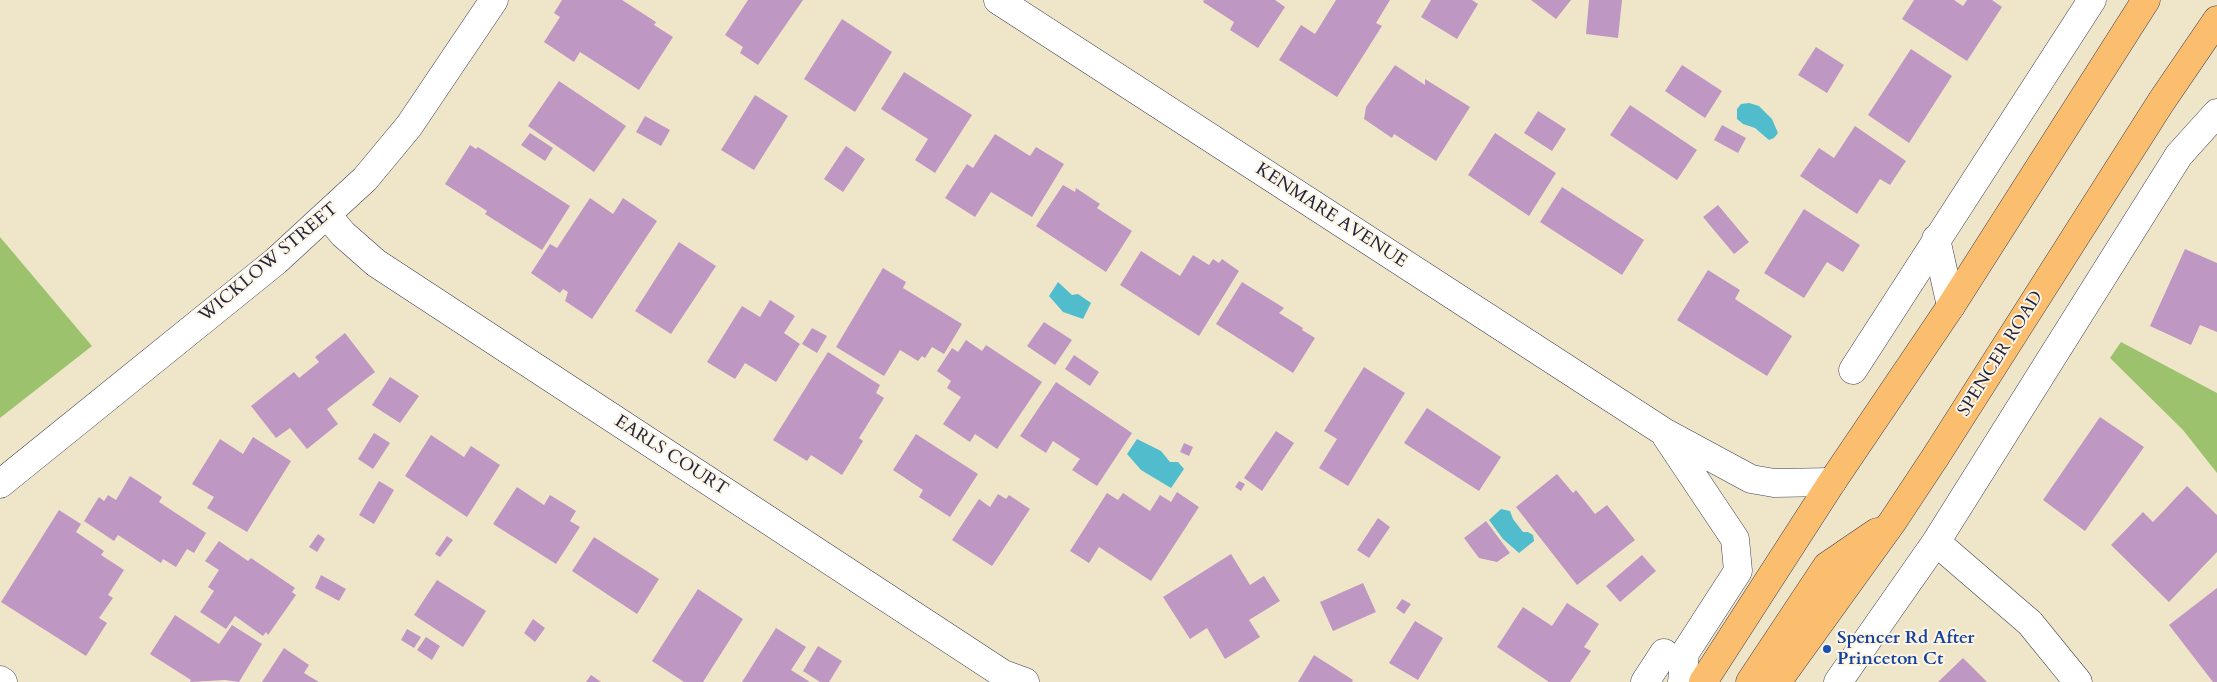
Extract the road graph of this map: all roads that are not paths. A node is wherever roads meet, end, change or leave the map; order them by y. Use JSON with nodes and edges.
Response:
{"nodes":[{"id":1,"x":494,"y":0,"type":"edge"},
{"id":2,"x":998,"y":0,"type":"edge"},
{"id":3,"x":2092,"y":0,"type":"edge"},
{"id":4,"x":2146,"y":0,"type":"edge"},
{"id":5,"x":2217,"y":20,"type":"edge"},
{"id":6,"x":2217,"y":112,"type":"edge"},
{"id":7,"x":327,"y":215,"type":"junction"},
{"id":8,"x":1936,"y":239,"type":"junction"},
{"id":9,"x":1951,"y":306,"type":"junction"},
{"id":10,"x":1853,"y":370,"type":"dead end"},
{"id":11,"x":1664,"y":432,"type":"junction"},
{"id":12,"x":1832,"y":482,"type":"junction"},
{"id":13,"x":0,"y":484,"type":"edge"},
{"id":14,"x":1893,"y":521,"type":"junction"},
{"id":15,"x":1936,"y":542,"type":"junction"},
{"id":16,"x":1664,"y":652,"type":"dead end"},
{"id":17,"x":1024,"y":682,"type":"edge"},
{"id":18,"x":1645,"y":682,"type":"edge"},
{"id":19,"x":1682,"y":682,"type":"edge"},
{"id":20,"x":1703,"y":682,"type":"edge"},
{"id":21,"x":1750,"y":682,"type":"edge"},
{"id":22,"x":1778,"y":682,"type":"edge"},
{"id":23,"x":1838,"y":682,"type":"edge"},
{"id":24,"x":2078,"y":682,"type":"edge"}],
"edges":[{"from":1,"to":7,"type":"street","name":"WICKLOW STREET"},
{"from":2,"to":11,"type":"street","name":"KENMARE AVENUE"},
{"from":3,"to":8,"type":"street"},
{"from":4,"to":9,"type":"main road"},
{"from":5,"to":14,"type":"main road","name":"SPENCER ROAD"},
{"from":6,"to":15,"type":"street"},
{"from":7,"to":13,"type":"street","name":"WICKLOW STREET"},
{"from":7,"to":17,"type":"street","name":"EARLS COURT"},
{"from":8,"to":9,"type":"street"},
{"from":8,"to":10,"type":"street"},
{"from":9,"to":12,"type":"main road"},
{"from":11,"to":12,"type":"street","name":"KENMARE AVENUE"},
{"from":11,"to":19,"type":"street","name":"KENMARE AVENUE"},
{"from":12,"to":20,"type":"main road"},
{"from":14,"to":21,"type":"main road"},
{"from":14,"to":22,"type":"main road","name":"SPENCER ROAD"},
{"from":15,"to":23,"type":"street"},
{"from":15,"to":24,"type":"street"},
{"from":16,"to":18,"type":"street"}]}
